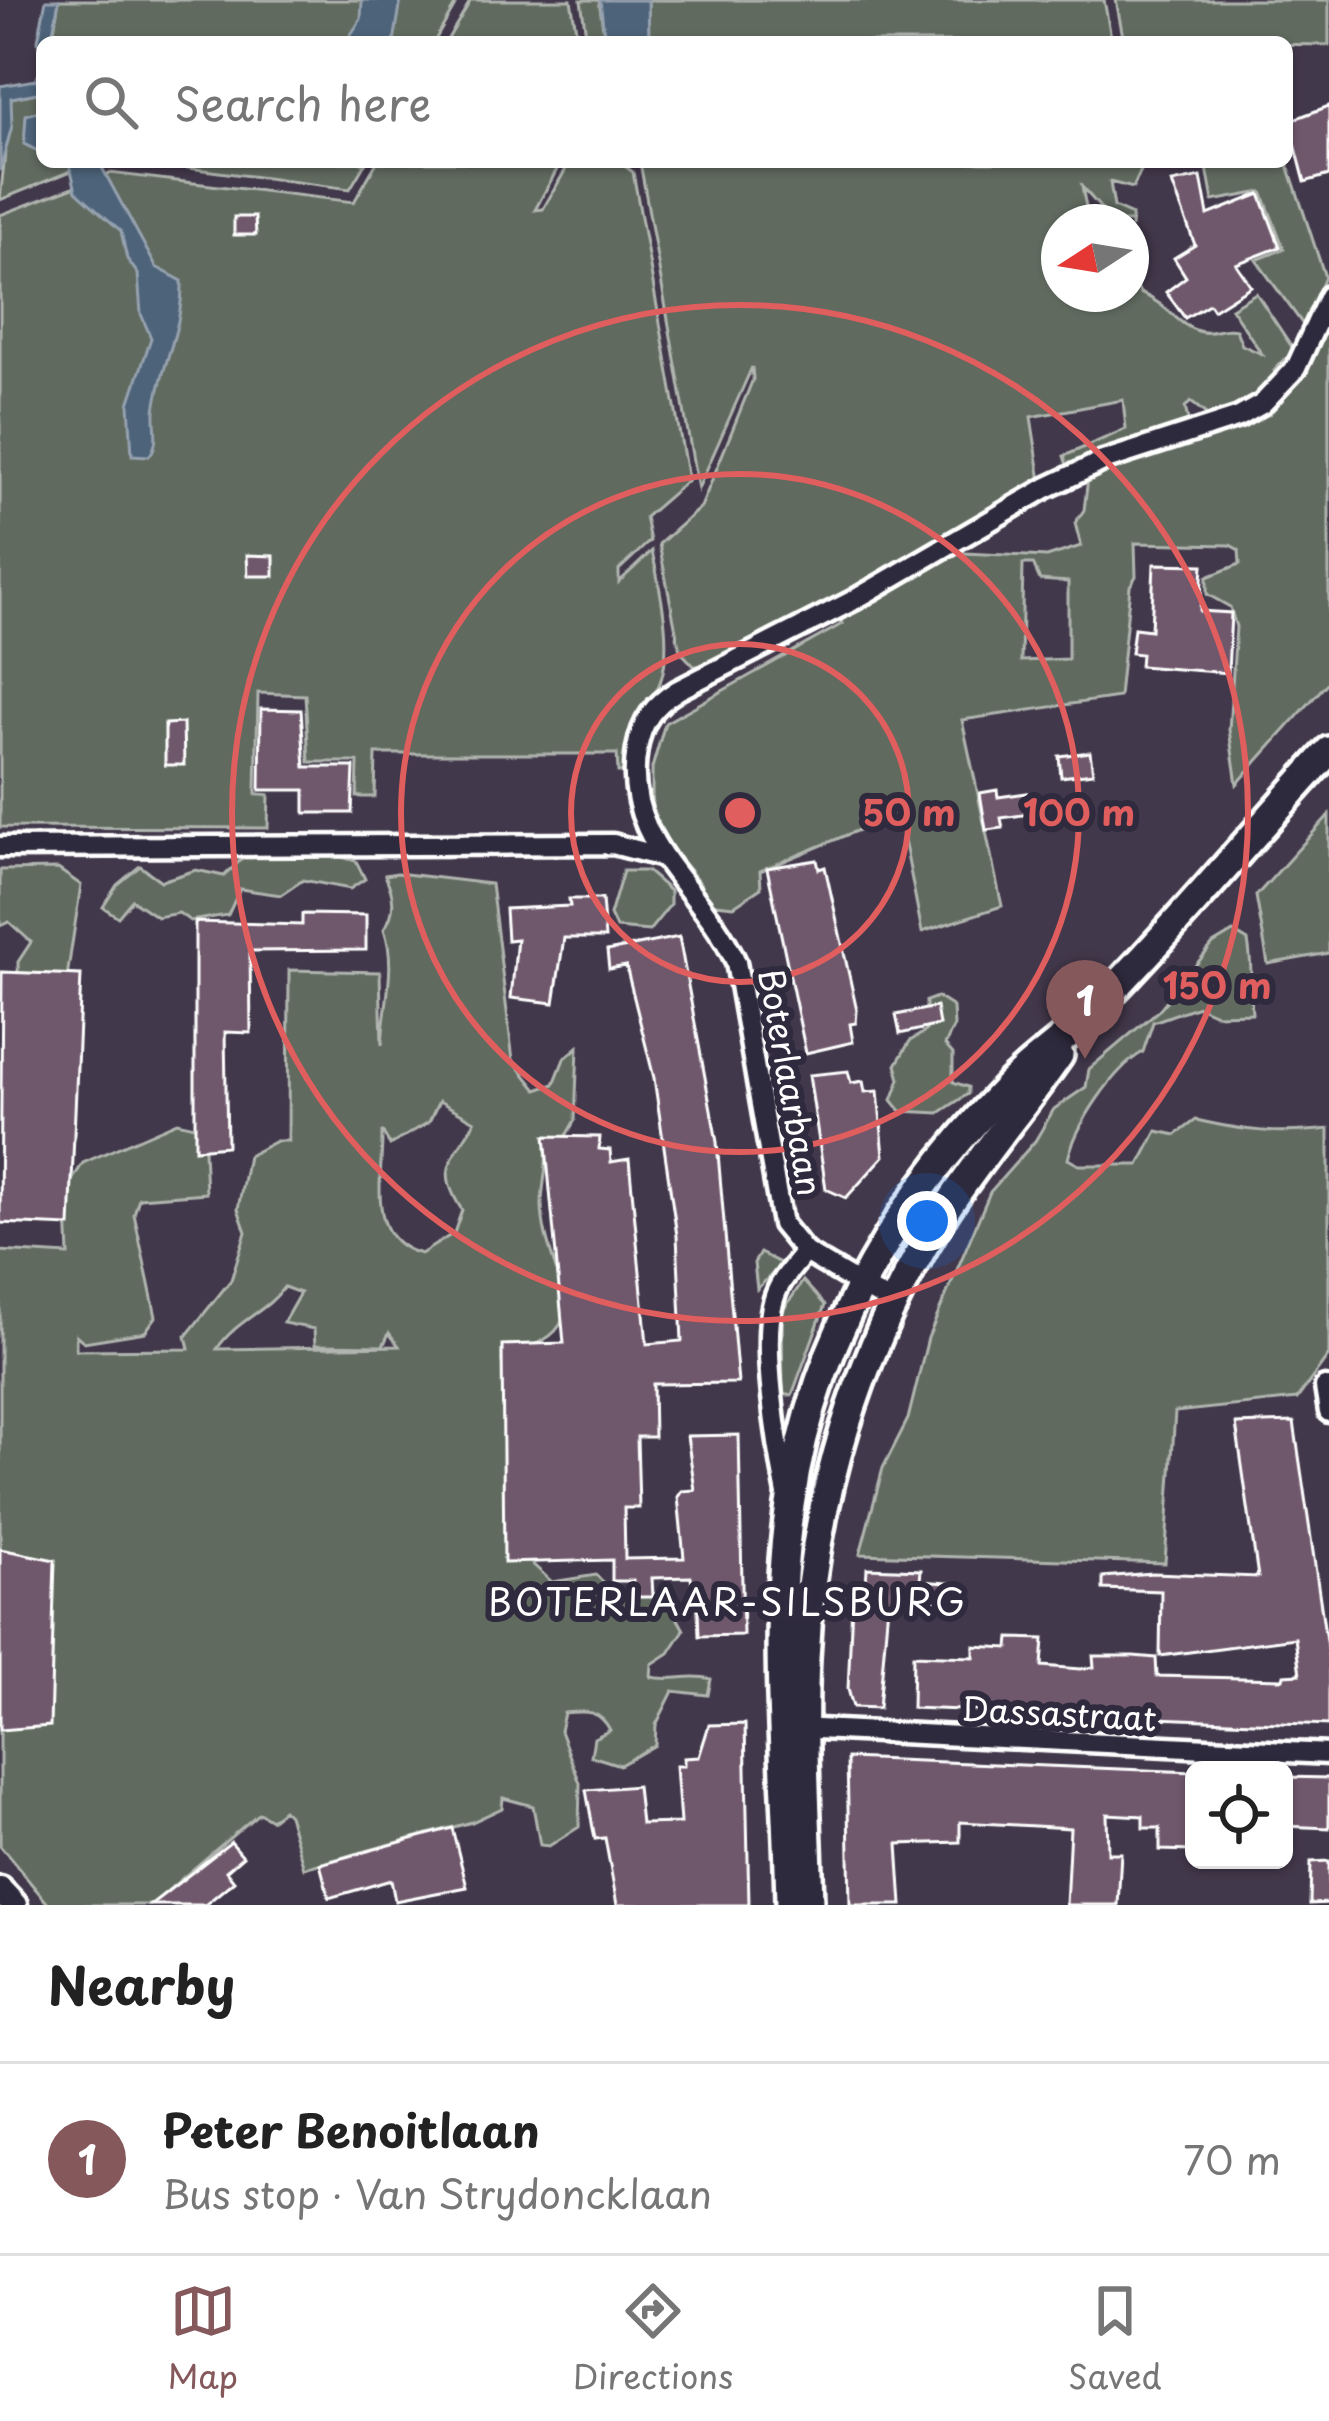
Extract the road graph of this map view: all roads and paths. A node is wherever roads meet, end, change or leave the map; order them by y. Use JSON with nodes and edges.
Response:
{"nodes":[{"id":1,"x":1329,"y":296,"type":"edge"},
{"id":2,"x":1329,"y":751,"type":"edge"},
{"id":3,"x":0,"y":847,"type":"edge"},
{"id":4,"x":661,"y":857,"type":"junction"},
{"id":5,"x":1082,"y":1022,"type":"junction"},
{"id":6,"x":805,"y":1252,"type":"junction"},
{"id":7,"x":858,"y":1285,"type":"junction"},
{"id":8,"x":893,"y":1304,"type":"junction"},
{"id":9,"x":1325,"y":1388,"type":"dead end"},
{"id":10,"x":1329,"y":1412,"type":"edge"},
{"id":11,"x":790,"y":1505,"type":"junction"},
{"id":12,"x":796,"y":1728,"type":"junction"},
{"id":13,"x":1329,"y":1754,"type":"edge"},
{"id":14,"x":0,"y":1890,"type":"edge"},
{"id":15,"x":14,"y":1905,"type":"edge"},
{"id":16,"x":790,"y":1905,"type":"edge"},
{"id":17,"x":809,"y":1905,"type":"edge"}],
"edges":[{"from":1,"to":4,"type":"street","name":"Boterlaarbaan"},
{"from":2,"to":5,"type":"main road"},
{"from":3,"to":4,"type":"street"},
{"from":4,"to":6,"type":"street","name":"Boterlaarbaan"},
{"from":5,"to":7,"type":"main road"},
{"from":5,"to":8,"type":"main road"},
{"from":6,"to":7,"type":"street","name":"Boterlaarbaan"},
{"from":6,"to":11,"type":"street"},
{"from":7,"to":8,"type":"street","name":"Boterlaarbaan"},
{"from":7,"to":11,"type":"main road"},
{"from":8,"to":12,"type":"main road"},
{"from":9,"to":10,"type":"street"},
{"from":11,"to":12,"type":"main road"},
{"from":12,"to":13,"type":"street","name":"Dassastraat"},
{"from":12,"to":16,"type":"main road"},
{"from":12,"to":17,"type":"main road"},
{"from":14,"to":15,"type":"street"}]}
